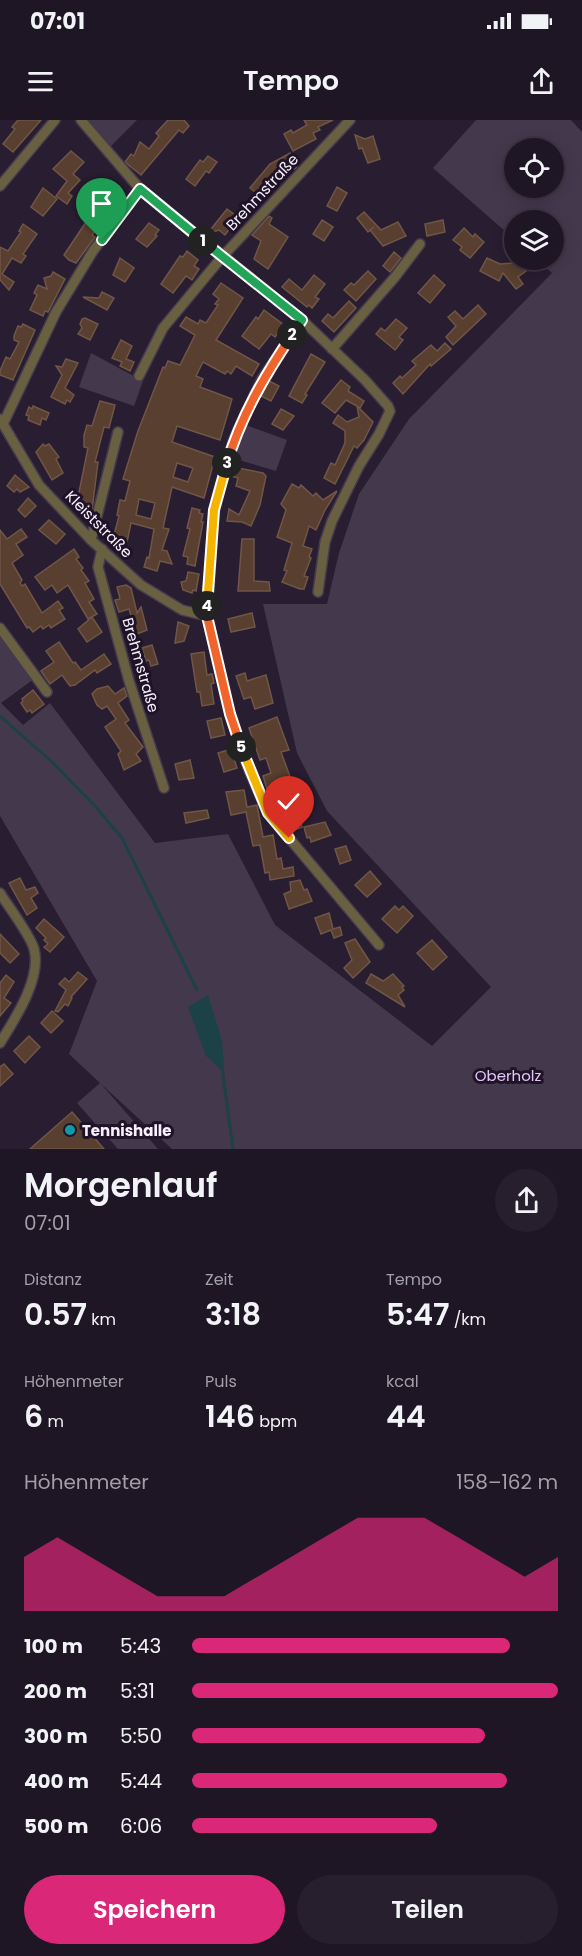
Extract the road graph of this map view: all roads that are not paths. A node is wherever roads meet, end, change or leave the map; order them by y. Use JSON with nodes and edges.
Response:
{"nodes":[{"id":1,"x":55,"y":120,"type":"edge"},
{"id":2,"x":81,"y":120,"type":"edge"},
{"id":3,"x":350,"y":120,"type":"edge"},
{"id":4,"x":0,"y":186,"type":"edge"},
{"id":5,"x":140,"y":189,"type":"junction"},
{"id":6,"x":420,"y":244,"type":"dead end"},
{"id":7,"x":222,"y":257,"type":"junction"},
{"id":8,"x":302,"y":320,"type":"junction"},
{"id":9,"x":332,"y":349,"type":"junction"},
{"id":10,"x":138,"y":376,"type":"dead end"},
{"id":11,"x":2,"y":421,"type":"edge"},
{"id":12,"x":118,"y":432,"type":"dead end"},
{"id":13,"x":91,"y":540,"type":"junction"},
{"id":14,"x":102,"y":549,"type":"junction"},
{"id":15,"x":318,"y":592,"type":"dead end"},
{"id":16,"x":207,"y":616,"type":"junction"},
{"id":17,"x":0,"y":628,"type":"edge"},
{"id":18,"x":47,"y":692,"type":"dead end"},
{"id":19,"x":164,"y":788,"type":"dead end"},
{"id":20,"x":0,"y":893,"type":"edge"},
{"id":21,"x":379,"y":945,"type":"dead end"},
{"id":22,"x":0,"y":1043,"type":"edge"}],
"edges":[{"from":1,"to":4,"type":"street"},
{"from":2,"to":5,"type":"street"},
{"from":3,"to":7,"type":"street","name":"Brehmstraße"},
{"from":5,"to":7,"type":"street"},
{"from":5,"to":11,"type":"street"},
{"from":6,"to":9,"type":"street"},
{"from":7,"to":8,"type":"street"},
{"from":7,"to":10,"type":"street","name":"Brehmstraße"},
{"from":8,"to":9,"type":"street"},
{"from":8,"to":16,"type":"street"},
{"from":9,"to":15,"type":"street"},
{"from":11,"to":13,"type":"street","name":"Kleiststraße"},
{"from":12,"to":13,"type":"street"},
{"from":13,"to":14,"type":"street","name":"Kleiststraße"},
{"from":14,"to":16,"type":"street","name":"Kleiststraße"},
{"from":14,"to":19,"type":"street","name":"Brehmstraße"},
{"from":16,"to":21,"type":"street"},
{"from":17,"to":18,"type":"street"},
{"from":20,"to":22,"type":"street"}]}
